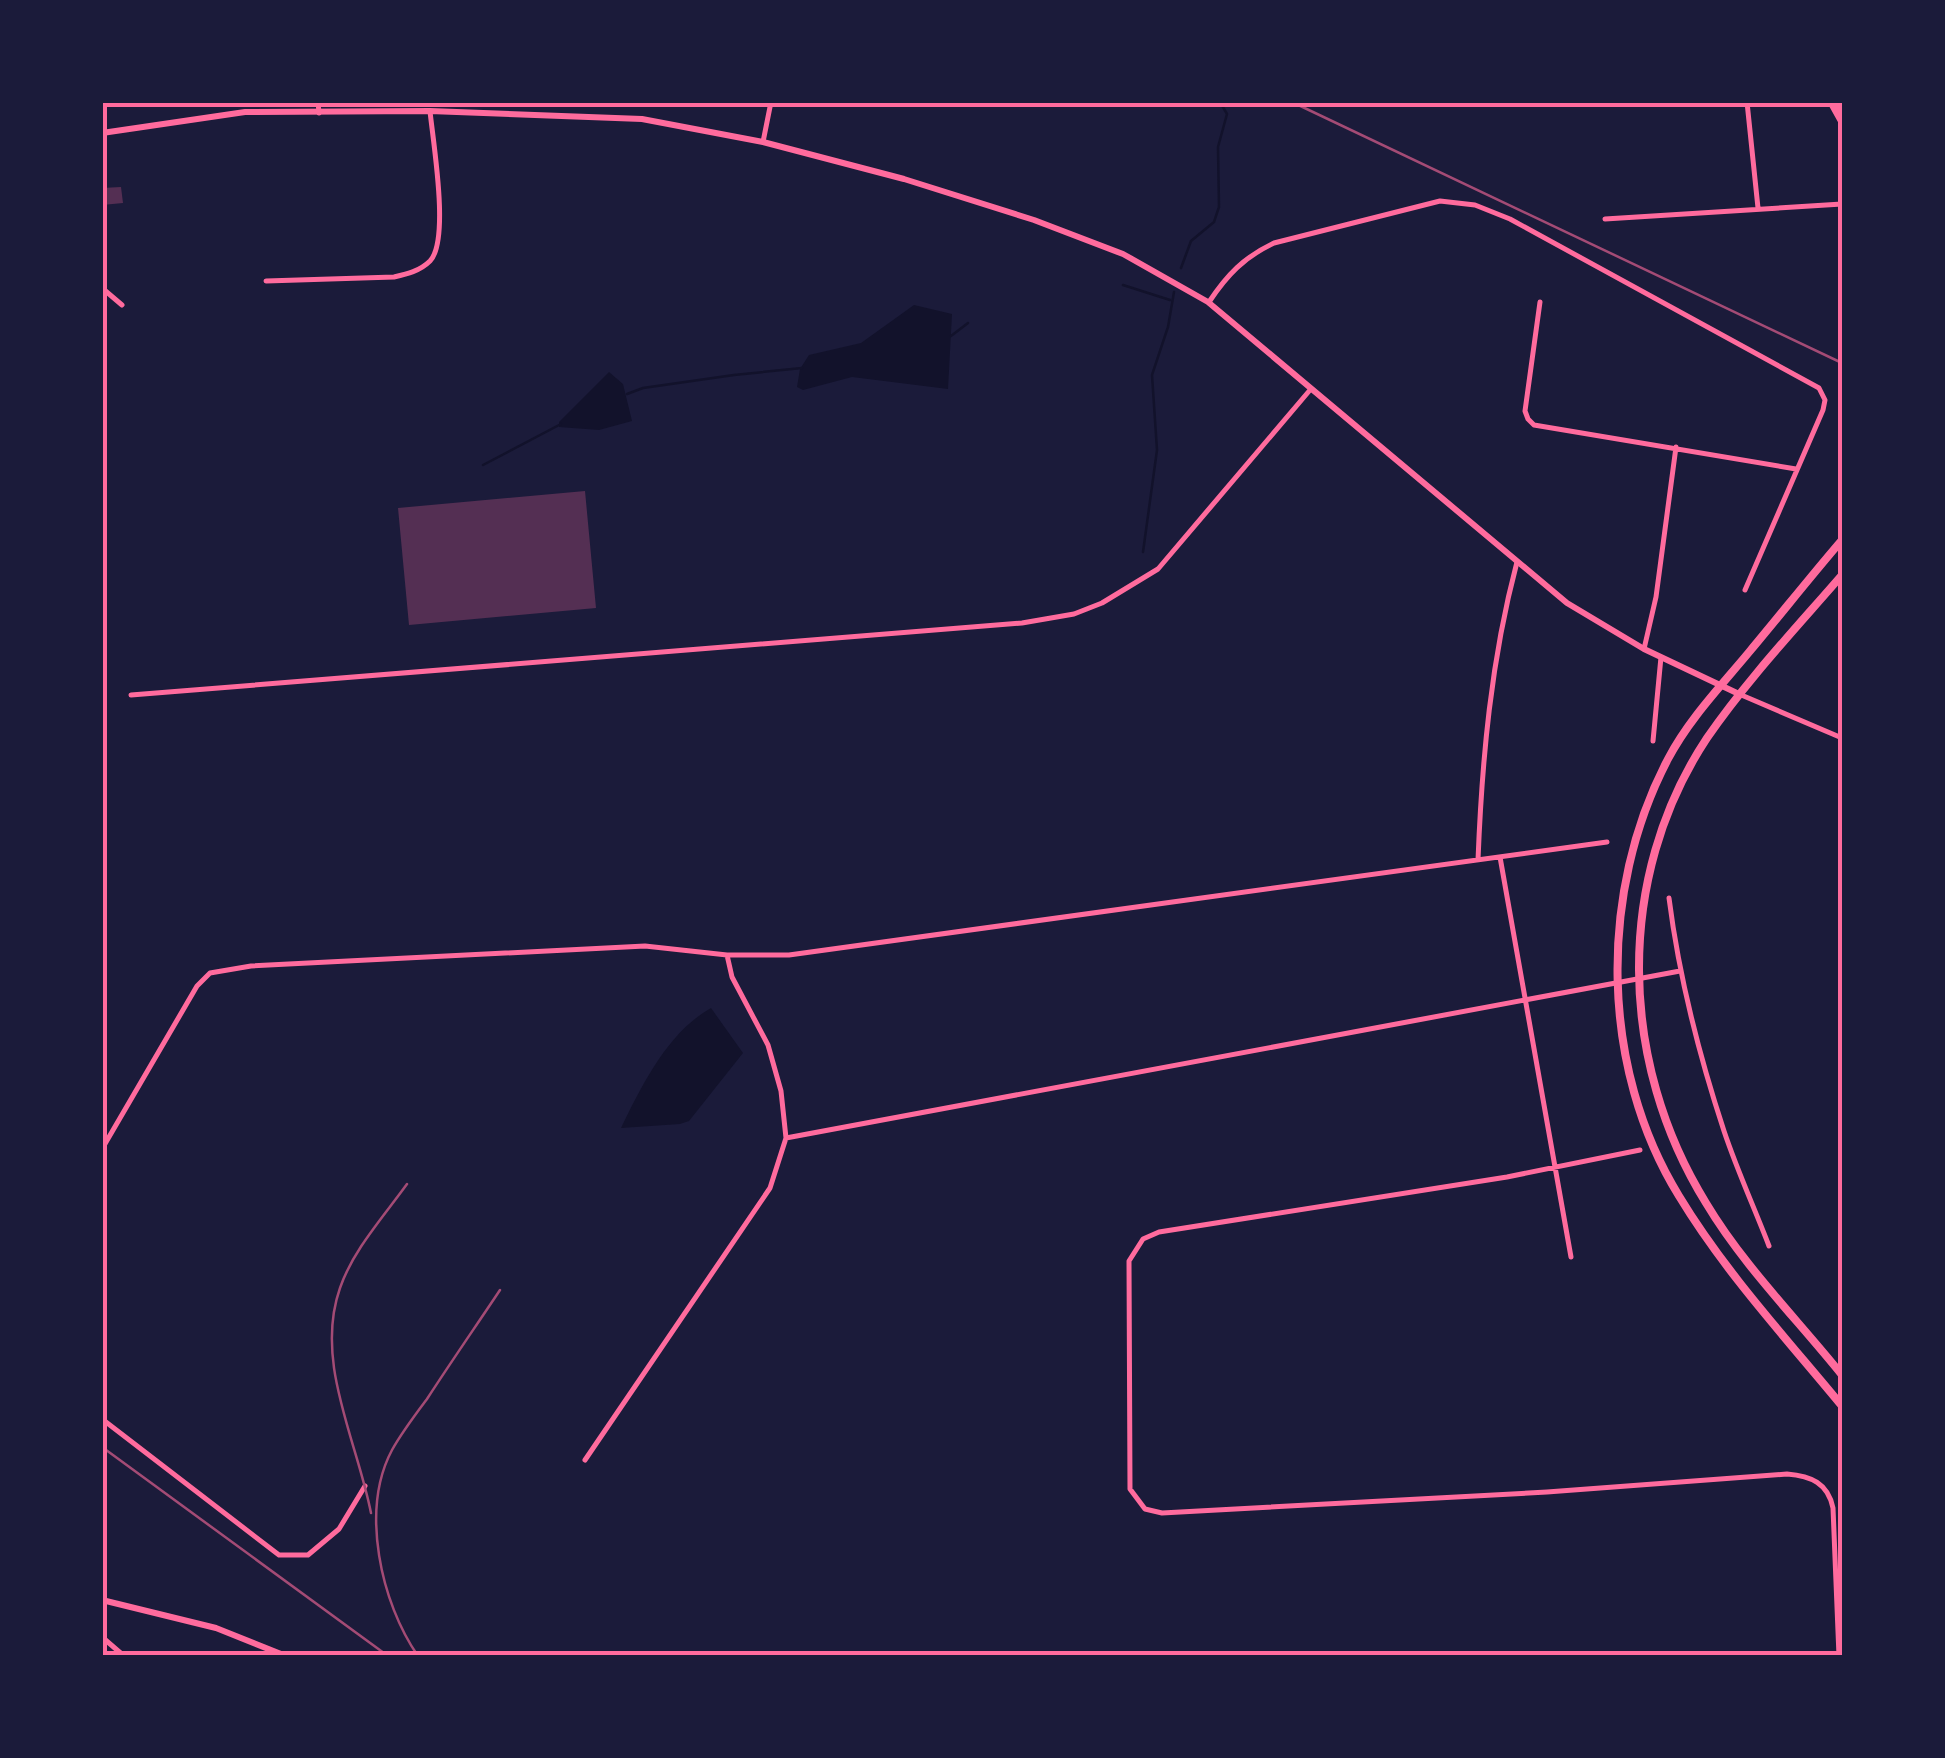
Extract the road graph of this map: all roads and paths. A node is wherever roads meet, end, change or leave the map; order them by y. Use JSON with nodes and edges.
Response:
{"nodes":[{"id":1,"x":318,"y":102,"type":"edge"},
{"id":2,"x":771,"y":102,"type":"edge"},
{"id":3,"x":1747,"y":102,"type":"edge"},
{"id":4,"x":1832,"y":102,"type":"edge"},
{"id":5,"x":430,"y":111,"type":"junction"},
{"id":6,"x":319,"y":113,"type":"junction"},
{"id":7,"x":1842,"y":120,"type":"edge"},
{"id":8,"x":102,"y":134,"type":"edge"},
{"id":9,"x":763,"y":142,"type":"junction"},
{"id":10,"x":1842,"y":204,"type":"edge"},
{"id":11,"x":1758,"y":208,"type":"junction"},
{"id":12,"x":1605,"y":219,"type":"dead end"},
{"id":13,"x":266,"y":280,"type":"dead end"},
{"id":14,"x":102,"y":288,"type":"edge"},
{"id":15,"x":1208,"y":302,"type":"junction"},
{"id":16,"x":1540,"y":302,"type":"dead end"},
{"id":17,"x":122,"y":305,"type":"dead end"},
{"id":18,"x":1310,"y":390,"type":"junction"},
{"id":19,"x":1676,"y":447,"type":"junction"},
{"id":20,"x":1796,"y":469,"type":"junction"},
{"id":21,"x":1842,"y":540,"type":"edge"},
{"id":22,"x":1517,"y":562,"type":"junction"},
{"id":23,"x":1842,"y":575,"type":"edge"},
{"id":24,"x":1745,"y":590,"type":"dead end"},
{"id":25,"x":1644,"y":649,"type":"junction"},
{"id":26,"x":1660,"y":657,"type":"junction"},
{"id":27,"x":1720,"y":686,"type":"junction"},
{"id":28,"x":132,"y":694,"type":"dead end"},
{"id":29,"x":1739,"y":694,"type":"junction"},
{"id":30,"x":1842,"y":738,"type":"edge"},
{"id":31,"x":1653,"y":741,"type":"dead end"},
{"id":32,"x":1607,"y":842,"type":"dead end"},
{"id":33,"x":1500,"y":857,"type":"junction"},
{"id":34,"x":1478,"y":860,"type":"junction"},
{"id":35,"x":1669,"y":898,"type":"dead end"},
{"id":36,"x":727,"y":955,"type":"junction"},
{"id":37,"x":1680,"y":971,"type":"junction"},
{"id":38,"x":1638,"y":979,"type":"junction"},
{"id":39,"x":1617,"y":983,"type":"junction"},
{"id":40,"x":1524,"y":1000,"type":"junction"},
{"id":41,"x":786,"y":1138,"type":"junction"},
{"id":42,"x":102,"y":1149,"type":"edge"},
{"id":43,"x":1640,"y":1150,"type":"dead end"},
{"id":44,"x":1554,"y":1166,"type":"junction"},
{"id":45,"x":1769,"y":1246,"type":"dead end"},
{"id":46,"x":1571,"y":1257,"type":"dead end"},
{"id":47,"x":1842,"y":1375,"type":"edge"},
{"id":48,"x":1842,"y":1406,"type":"edge"},
{"id":49,"x":102,"y":1419,"type":"edge"},
{"id":50,"x":585,"y":1460,"type":"dead end"},
{"id":51,"x":365,"y":1486,"type":"dead end"},
{"id":52,"x":102,"y":1600,"type":"edge"},
{"id":53,"x":1839,"y":1605,"type":"edge"},
{"id":54,"x":102,"y":1638,"type":"edge"},
{"id":55,"x":124,"y":1656,"type":"edge"},
{"id":56,"x":286,"y":1656,"type":"edge"},
{"id":57,"x":1839,"y":1656,"type":"edge"}],
"edges":[{"from":1,"to":6,"type":"street"},
{"from":2,"to":9,"type":"street"},
{"from":3,"to":11,"type":"street"},
{"from":4,"to":7,"type":"main road"},
{"from":5,"to":6,"type":"street"},
{"from":5,"to":9,"type":"street"},
{"from":5,"to":13,"type":"street"},
{"from":6,"to":8,"type":"street"},
{"from":9,"to":15,"type":"street"},
{"from":10,"to":11,"type":"street"},
{"from":11,"to":12,"type":"street"},
{"from":14,"to":17,"type":"street"},
{"from":15,"to":18,"type":"street"},
{"from":15,"to":20,"type":"street"},
{"from":16,"to":19,"type":"street"},
{"from":18,"to":22,"type":"street"},
{"from":18,"to":28,"type":"street"},
{"from":19,"to":20,"type":"street"},
{"from":19,"to":25,"type":"street"},
{"from":20,"to":24,"type":"street"},
{"from":21,"to":27,"type":"main road"},
{"from":22,"to":25,"type":"street"},
{"from":22,"to":34,"type":"street"},
{"from":23,"to":29,"type":"main road"},
{"from":25,"to":26,"type":"street"},
{"from":26,"to":27,"type":"street"},
{"from":26,"to":31,"type":"street"},
{"from":27,"to":29,"type":"street"},
{"from":27,"to":39,"type":"main road"},
{"from":29,"to":30,"type":"street"},
{"from":29,"to":38,"type":"main road"},
{"from":32,"to":33,"type":"street"},
{"from":33,"to":34,"type":"street"},
{"from":33,"to":40,"type":"street"},
{"from":34,"to":36,"type":"street"},
{"from":35,"to":37,"type":"street"},
{"from":36,"to":41,"type":"street"},
{"from":36,"to":42,"type":"street"},
{"from":37,"to":38,"type":"street"},
{"from":37,"to":45,"type":"street"},
{"from":38,"to":39,"type":"street"},
{"from":38,"to":47,"type":"main road"},
{"from":39,"to":40,"type":"street"},
{"from":39,"to":48,"type":"main road"},
{"from":40,"to":41,"type":"street"},
{"from":40,"to":44,"type":"street"},
{"from":41,"to":50,"type":"street"},
{"from":43,"to":44,"type":"street"},
{"from":44,"to":46,"type":"street"},
{"from":44,"to":53,"type":"street"},
{"from":49,"to":51,"type":"street"},
{"from":52,"to":56,"type":"street"},
{"from":53,"to":57,"type":"street"},
{"from":54,"to":55,"type":"street"}]}
